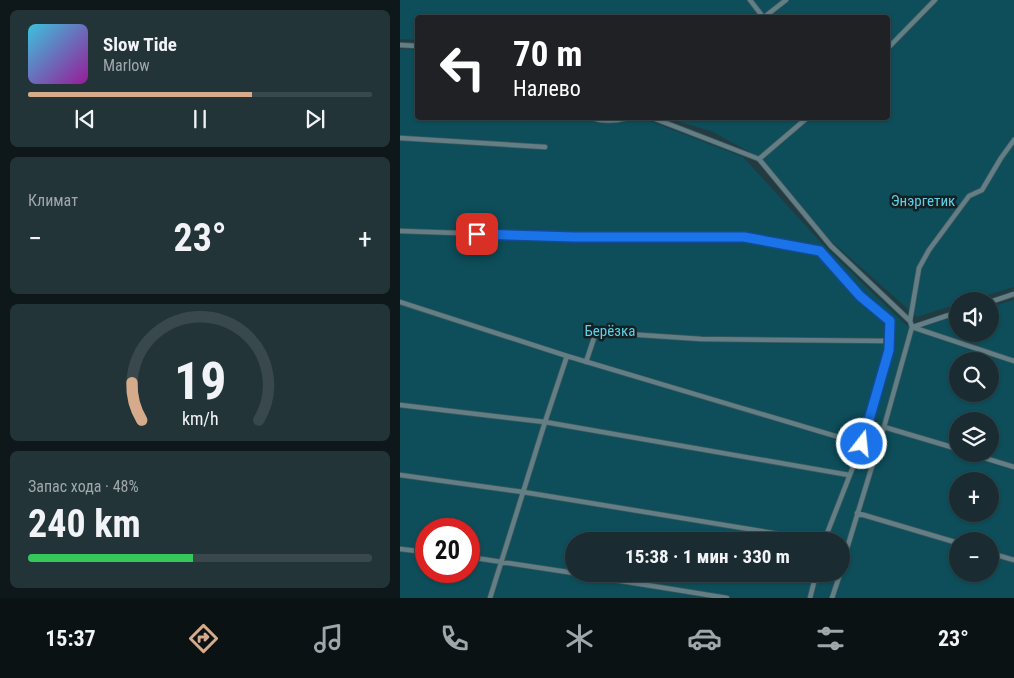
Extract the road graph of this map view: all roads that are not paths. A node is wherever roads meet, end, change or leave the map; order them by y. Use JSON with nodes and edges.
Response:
{"nodes":[{"id":1,"x":750,"y":0,"type":"edge"},
{"id":2,"x":786,"y":0,"type":"edge"},
{"id":3,"x":935,"y":0,"type":"edge"},
{"id":4,"x":761,"y":15,"type":"edge"},
{"id":5,"x":766,"y":15,"type":"edge"},
{"id":6,"x":400,"y":45,"type":"edge"},
{"id":7,"x":415,"y":46,"type":"edge"},
{"id":8,"x":890,"y":46,"type":"edge"},
{"id":9,"x":598,"y":120,"type":"edge"},
{"id":10,"x":618,"y":120,"type":"edge"},
{"id":11,"x":658,"y":120,"type":"edge"},
{"id":12,"x":805,"y":120,"type":"edge"},
{"id":13,"x":400,"y":138,"type":"edge"},
{"id":14,"x":1014,"y":140,"type":"edge"},
{"id":15,"x":545,"y":147,"type":"dead end"},
{"id":16,"x":759,"y":159,"type":"junction"},
{"id":17,"x":400,"y":231,"type":"edge"},
{"id":18,"x":1014,"y":294,"type":"edge"},
{"id":19,"x":999,"y":299,"type":"edge"},
{"id":20,"x":400,"y":302,"type":"edge"},
{"id":21,"x":949,"y":315,"type":"edge"},
{"id":22,"x":910,"y":321,"type":"junction"},
{"id":23,"x":912,"y":327,"type":"junction"},
{"id":24,"x":889,"y":341,"type":"junction"},
{"id":25,"x":567,"y":356,"type":"junction"},
{"id":26,"x":1014,"y":361,"type":"edge"},
{"id":27,"x":586,"y":362,"type":"junction"},
{"id":28,"x":400,"y":405,"type":"edge"},
{"id":29,"x":544,"y":422,"type":"junction"},
{"id":30,"x":884,"y":427,"type":"junction"},
{"id":31,"x":862,"y":444,"type":"junction"},
{"id":32,"x":949,"y":447,"type":"edge"},
{"id":33,"x":998,"y":462,"type":"edge"},
{"id":34,"x":1014,"y":467,"type":"edge"},
{"id":35,"x":400,"y":475,"type":"edge"},
{"id":36,"x":849,"y":475,"type":"junction"},
{"id":37,"x":523,"y":492,"type":"junction"},
{"id":38,"x":857,"y":513,"type":"junction"},
{"id":39,"x":768,"y":532,"type":"edge"},
{"id":40,"x":827,"y":532,"type":"edge"},
{"id":41,"x":850,"y":537,"type":"edge"},
{"id":42,"x":949,"y":540,"type":"edge"},
{"id":43,"x":400,"y":549,"type":"edge"},
{"id":44,"x":415,"y":551,"type":"edge"},
{"id":45,"x":999,"y":556,"type":"edge"},
{"id":46,"x":480,"y":558,"type":"edge"},
{"id":47,"x":1014,"y":560,"type":"edge"},
{"id":48,"x":501,"y":561,"type":"junction"},
{"id":49,"x":565,"y":572,"type":"edge"},
{"id":50,"x":628,"y":582,"type":"edge"},
{"id":51,"x":814,"y":582,"type":"edge"},
{"id":52,"x":837,"y":582,"type":"edge"},
{"id":53,"x":490,"y":598,"type":"edge"},
{"id":54,"x":727,"y":598,"type":"edge"},
{"id":55,"x":810,"y":598,"type":"edge"},
{"id":56,"x":832,"y":598,"type":"edge"}],
"edges":[{"from":1,"to":4,"type":"lane"},
{"from":2,"to":5,"type":"lane"},
{"from":3,"to":8,"type":"lane"},
{"from":6,"to":7,"type":"lane"},
{"from":9,"to":10,"type":"lane"},
{"from":11,"to":16,"type":"lane"},
{"from":12,"to":16,"type":"lane"},
{"from":13,"to":15,"type":"lane"},
{"from":14,"to":22,"type":"lane"},
{"from":16,"to":22,"type":"lane"},
{"from":17,"to":24,"type":"lane"},
{"from":18,"to":19,"type":"lane"},
{"from":20,"to":25,"type":"lane"},
{"from":21,"to":23,"type":"lane"},
{"from":22,"to":23,"type":"lane"},
{"from":23,"to":26,"type":"lane"},
{"from":23,"to":30,"type":"lane"},
{"from":24,"to":27,"type":"lane"},
{"from":24,"to":31,"type":"lane"},
{"from":25,"to":27,"type":"lane"},
{"from":25,"to":29,"type":"lane"},
{"from":27,"to":31,"type":"lane"},
{"from":28,"to":29,"type":"lane"},
{"from":29,"to":36,"type":"lane"},
{"from":29,"to":37,"type":"lane"},
{"from":30,"to":32,"type":"lane"},
{"from":30,"to":38,"type":"lane"},
{"from":31,"to":36,"type":"lane"},
{"from":33,"to":34,"type":"lane"},
{"from":35,"to":37,"type":"lane"},
{"from":36,"to":40,"type":"lane"},
{"from":37,"to":39,"type":"lane"},
{"from":37,"to":48,"type":"lane"},
{"from":38,"to":41,"type":"lane"},
{"from":38,"to":42,"type":"lane"},
{"from":43,"to":44,"type":"lane"},
{"from":45,"to":47,"type":"lane"},
{"from":46,"to":48,"type":"lane"},
{"from":48,"to":49,"type":"lane"},
{"from":48,"to":53,"type":"lane"},
{"from":50,"to":54,"type":"lane"},
{"from":51,"to":55,"type":"lane"},
{"from":52,"to":56,"type":"lane"}]}
